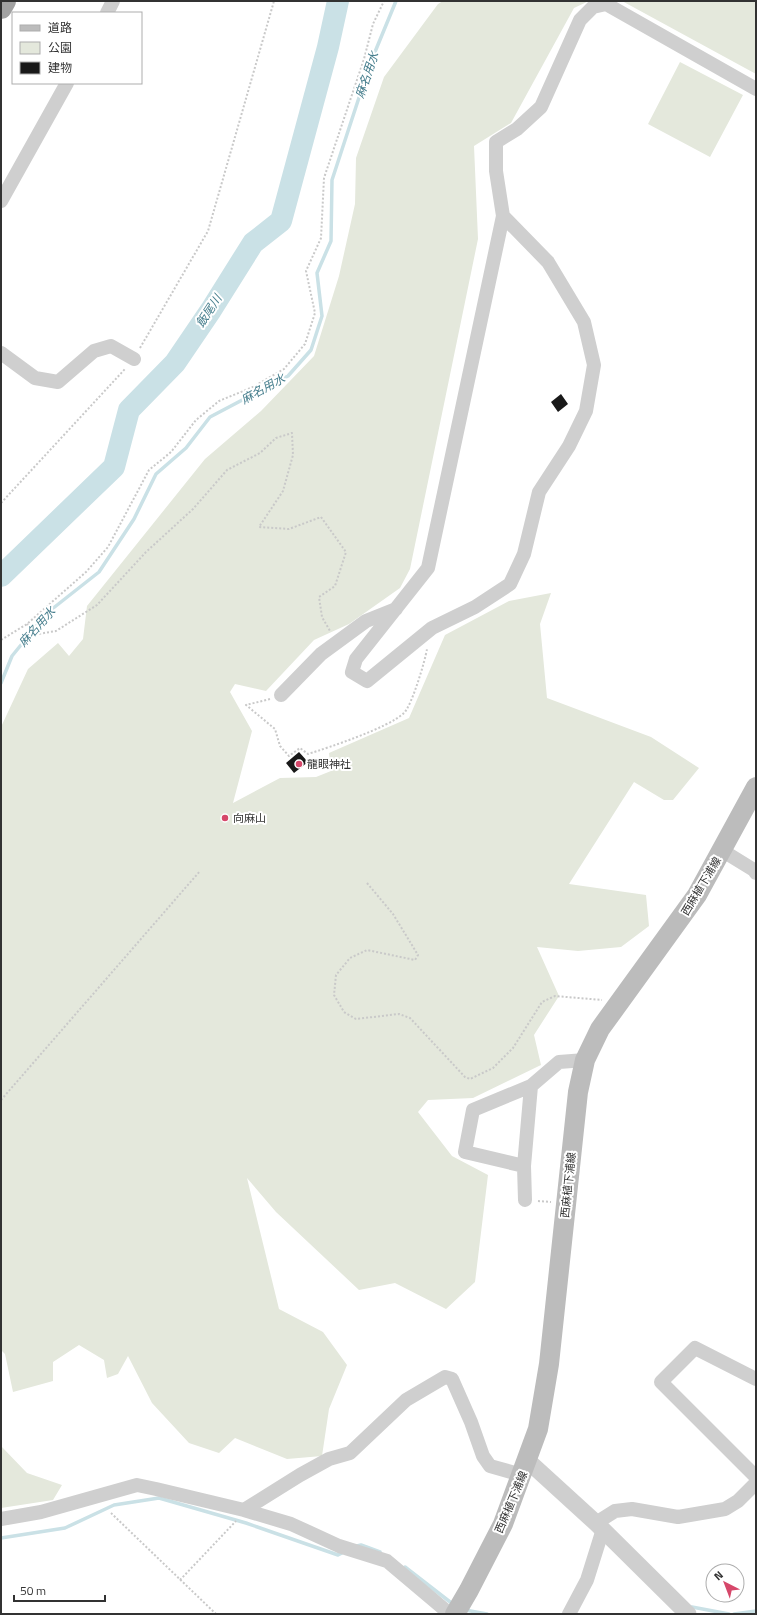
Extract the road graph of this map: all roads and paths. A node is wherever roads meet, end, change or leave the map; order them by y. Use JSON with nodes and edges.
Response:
{"nodes":[{"id":1,"x":5,"y":1,"type":"edge"},
{"id":2,"x":114,"y":1,"type":"edge"},
{"id":3,"x":274,"y":1,"type":"edge"},
{"id":4,"x":384,"y":1,"type":"edge"},
{"id":5,"x":1,"y":8,"type":"edge"},
{"id":6,"x":108,"y":12,"type":"edge"},
{"id":7,"x":66,"y":84,"type":"edge"},
{"id":8,"x":756,"y":89,"type":"edge"},
{"id":9,"x":1,"y":201,"type":"edge"},
{"id":10,"x":503,"y":216,"type":"junction"},
{"id":11,"x":1,"y":353,"type":"edge"},
{"id":12,"x":134,"y":359,"type":"junction"},
{"id":13,"x":1,"y":503,"type":"edge"},
{"id":14,"x":396,"y":609,"type":"junction"},
{"id":15,"x":27,"y":624,"type":"junction"},
{"id":16,"x":432,"y":628,"type":"junction"},
{"id":17,"x":1,"y":640,"type":"edge"},
{"id":18,"x":336,"y":643,"type":"junction"},
{"id":19,"x":281,"y":696,"type":"joint"},
{"id":20,"x":756,"y":787,"type":"edge"},
{"id":21,"x":723,"y":850,"type":"junction"},
{"id":22,"x":200,"y":872,"type":"dead end"},
{"id":23,"x":756,"y":873,"type":"edge"},
{"id":24,"x":367,"y":883,"type":"dead end"},
{"id":25,"x":619,"y":1001,"type":"junction"},
{"id":26,"x":585,"y":1060,"type":"junction"},
{"id":27,"x":531,"y":1086,"type":"junction"},
{"id":28,"x":1,"y":1100,"type":"edge"},
{"id":29,"x":524,"y":1166,"type":"junction"},
{"id":30,"x":567,"y":1195,"type":"junction"},
{"id":31,"x":525,"y":1200,"type":"joint"},
{"id":32,"x":756,"y":1379,"type":"edge"},
{"id":33,"x":525,"y":1468,"type":"junction"},
{"id":34,"x":756,"y":1477,"type":"edge"},
{"id":35,"x":756,"y":1483,"type":"edge"},
{"id":36,"x":244,"y":1510,"type":"junction"},
{"id":37,"x":111,"y":1513,"type":"dead end"},
{"id":38,"x":1,"y":1519,"type":"edge"},
{"id":39,"x":233,"y":1524,"type":"dead end"},
{"id":40,"x":599,"y":1526,"type":"junction"},
{"id":41,"x":180,"y":1580,"type":"junction"},
{"id":42,"x":455,"y":1610,"type":"edge"},
{"id":43,"x":216,"y":1614,"type":"edge"},
{"id":44,"x":569,"y":1614,"type":"edge"},
{"id":45,"x":688,"y":1614,"type":"edge"}],
"edges":[{"from":1,"to":5,"type":"highway"},
{"from":2,"to":6,"type":"street"},
{"from":3,"to":12,"type":"path"},
{"from":4,"to":15,"type":"path"},
{"from":7,"to":9,"type":"street"},
{"from":8,"to":10,"type":"street"},
{"from":10,"to":14,"type":"street"},
{"from":10,"to":16,"type":"street"},
{"from":11,"to":12,"type":"street"},
{"from":12,"to":13,"type":"path"},
{"from":14,"to":16,"type":"street"},
{"from":14,"to":18,"type":"street"},
{"from":15,"to":17,"type":"path"},
{"from":15,"to":18,"type":"path"},
{"from":16,"to":19,"type":"path"},
{"from":18,"to":19,"type":"street"},
{"from":20,"to":21,"type":"main road","name":"西麻植下浦線"},
{"from":21,"to":23,"type":"street"},
{"from":21,"to":25,"type":"main road","name":"西麻植下浦線"},
{"from":22,"to":28,"type":"path"},
{"from":24,"to":25,"type":"path"},
{"from":25,"to":26,"type":"main road","name":"西麻植下浦線"},
{"from":26,"to":27,"type":"street"},
{"from":26,"to":30,"type":"main road","name":"西麻植下浦線"},
{"from":27,"to":29,"type":"street"},
{"from":27,"to":29,"type":"street"},
{"from":29,"to":31,"type":"street"},
{"from":30,"to":31,"type":"path"},
{"from":30,"to":33,"type":"main road","name":"西麻植下浦線"},
{"from":32,"to":34,"type":"street"},
{"from":33,"to":36,"type":"street"},
{"from":33,"to":40,"type":"street"},
{"from":33,"to":42,"type":"main road","name":"西麻植下浦線"},
{"from":35,"to":40,"type":"street"},
{"from":36,"to":38,"type":"street"},
{"from":36,"to":42,"type":"street"},
{"from":37,"to":41,"type":"path"},
{"from":39,"to":41,"type":"path"},
{"from":40,"to":44,"type":"street"},
{"from":40,"to":45,"type":"street"},
{"from":41,"to":43,"type":"path"}]}
